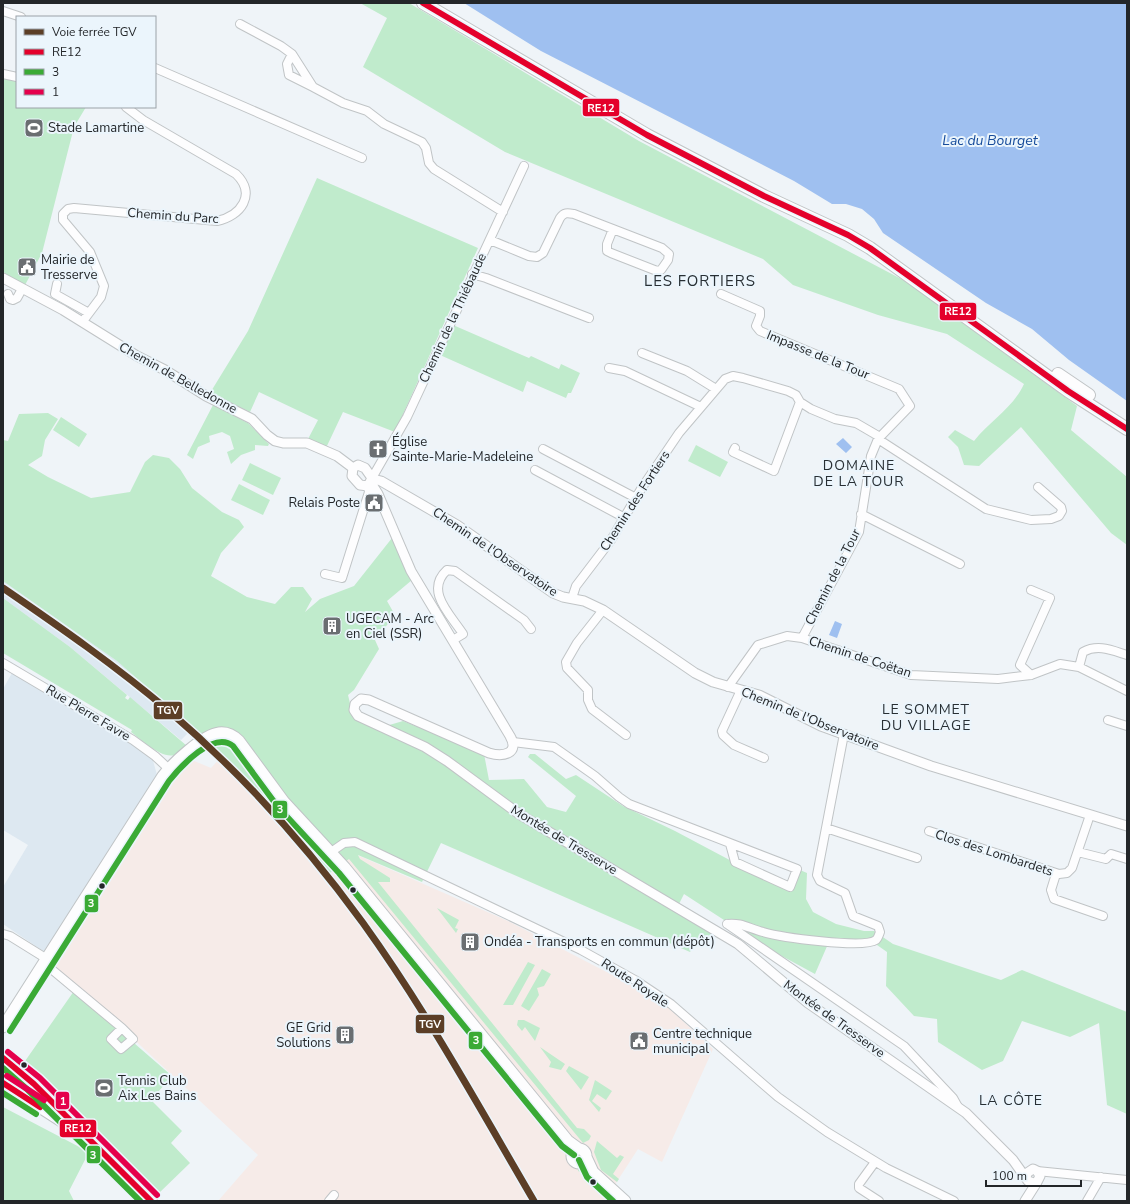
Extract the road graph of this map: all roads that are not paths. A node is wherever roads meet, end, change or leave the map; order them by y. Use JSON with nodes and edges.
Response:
{"nodes":[{"id":1,"x":423,"y":3,"type":"edge"},
{"id":2,"x":436,"y":3,"type":"edge"},
{"id":3,"x":3,"y":11,"type":"edge"},
{"id":4,"x":18,"y":16,"type":"edge"},
{"id":5,"x":240,"y":24,"type":"dead end"},
{"id":6,"x":292,"y":54,"type":"junction"},
{"id":7,"x":156,"y":68,"type":"edge"},
{"id":8,"x":3,"y":74,"type":"edge"},
{"id":9,"x":16,"y":77,"type":"edge"},
{"id":10,"x":313,"y":87,"type":"junction"},
{"id":11,"x":127,"y":108,"type":"edge"},
{"id":12,"x":362,"y":158,"type":"dead end"},
{"id":13,"x":524,"y":166,"type":"dead end"},
{"id":14,"x":502,"y":212,"type":"junction"},
{"id":15,"x":613,"y":229,"type":"junction"},
{"id":16,"x":490,"y":240,"type":"junction"},
{"id":17,"x":887,"y":255,"type":"junction"},
{"id":18,"x":472,"y":274,"type":"junction"},
{"id":19,"x":3,"y":278,"type":"edge"},
{"id":20,"x":13,"y":284,"type":"junction"},
{"id":21,"x":57,"y":284,"type":"dead end"},
{"id":22,"x":22,"y":289,"type":"junction"},
{"id":23,"x":8,"y":294,"type":"junction"},
{"id":24,"x":721,"y":294,"type":"dead end"},
{"id":25,"x":3,"y":301,"type":"edge"},
{"id":26,"x":89,"y":313,"type":"junction"},
{"id":27,"x":589,"y":318,"type":"dead end"},
{"id":28,"x":82,"y":321,"type":"junction"},
{"id":29,"x":642,"y":353,"type":"dead end"},
{"id":30,"x":609,"y":368,"type":"dead end"},
{"id":31,"x":716,"y":389,"type":"junction"},
{"id":32,"x":800,"y":402,"type":"junction"},
{"id":33,"x":908,"y":402,"type":"joint"},
{"id":34,"x":701,"y":407,"type":"junction"},
{"id":35,"x":1127,"y":420,"type":"edge"},
{"id":36,"x":1127,"y":429,"type":"edge"},
{"id":37,"x":879,"y":438,"type":"junction"},
{"id":38,"x":735,"y":448,"type":"dead end"},
{"id":39,"x":543,"y":449,"type":"dead end"},
{"id":40,"x":353,"y":468,"type":"junction"},
{"id":41,"x":535,"y":470,"type":"dead end"},
{"id":42,"x":372,"y":478,"type":"junction"},
{"id":43,"x":1038,"y":487,"type":"dead end"},
{"id":44,"x":636,"y":498,"type":"junction"},
{"id":45,"x":861,"y":514,"type":"junction"},
{"id":46,"x":625,"y":518,"type":"junction"},
{"id":47,"x":960,"y":564,"type":"dead end"},
{"id":48,"x":325,"y":574,"type":"dead end"},
{"id":49,"x":1031,"y":590,"type":"dead end"},
{"id":50,"x":572,"y":598,"type":"junction"},
{"id":51,"x":603,"y":610,"type":"junction"},
{"id":52,"x":531,"y":629,"type":"dead end"},
{"id":53,"x":802,"y":638,"type":"junction"},
{"id":54,"x":453,"y":640,"type":"junction"},
{"id":55,"x":1127,"y":655,"type":"edge"},
{"id":56,"x":3,"y":663,"type":"edge"},
{"id":57,"x":1079,"y":667,"type":"junction"},
{"id":58,"x":1031,"y":675,"type":"junction"},
{"id":59,"x":728,"y":687,"type":"junction"},
{"id":60,"x":741,"y":690,"type":"junction"},
{"id":61,"x":1127,"y":691,"type":"edge"},
{"id":62,"x":1108,"y":720,"type":"dead end"},
{"id":63,"x":1127,"y":726,"type":"edge"},
{"id":64,"x":844,"y":734,"type":"junction"},
{"id":65,"x":626,"y":735,"type":"dead end"},
{"id":66,"x":513,"y":742,"type":"junction"},
{"id":67,"x":764,"y":758,"type":"dead end"},
{"id":68,"x":169,"y":769,"type":"junction"},
{"id":69,"x":1090,"y":815,"type":"junction"},
{"id":70,"x":1127,"y":826,"type":"edge"},
{"id":71,"x":826,"y":828,"type":"junction"},
{"id":72,"x":929,"y":831,"type":"dead end"},
{"id":73,"x":730,"y":844,"type":"junction"},
{"id":74,"x":331,"y":852,"type":"junction"},
{"id":75,"x":1078,"y":852,"type":"junction"},
{"id":76,"x":918,"y":858,"type":"dead end"},
{"id":77,"x":1127,"y":859,"type":"edge"},
{"id":78,"x":1056,"y":874,"type":"junction"},
{"id":79,"x":1104,"y":916,"type":"dead end"},
{"id":80,"x":727,"y":924,"type":"junction"},
{"id":81,"x":3,"y":934,"type":"edge"},
{"id":82,"x":45,"y":961,"type":"junction"},
{"id":83,"x":763,"y":965,"type":"junction"},
{"id":84,"x":3,"y":1027,"type":"edge"},
{"id":85,"x":122,"y":1028,"type":"dead end"},
{"id":86,"x":3,"y":1058,"type":"edge"},
{"id":87,"x":3,"y":1083,"type":"edge"},
{"id":88,"x":958,"y":1107,"type":"junction"},
{"id":89,"x":83,"y":1134,"type":"junction"},
{"id":90,"x":875,"y":1162,"type":"junction"},
{"id":91,"x":1033,"y":1177,"type":"junction"},
{"id":92,"x":1101,"y":1177,"type":"junction"},
{"id":93,"x":1127,"y":1180,"type":"edge"},
{"id":94,"x":151,"y":1201,"type":"edge"},
{"id":95,"x":625,"y":1201,"type":"edge"},
{"id":96,"x":879,"y":1201,"type":"edge"},
{"id":97,"x":954,"y":1201,"type":"edge"},
{"id":98,"x":1025,"y":1201,"type":"edge"},
{"id":99,"x":1087,"y":1201,"type":"edge"}],
"edges":[{"from":1,"to":17,"type":"main road"},
{"from":2,"to":17,"type":"main road"},
{"from":3,"to":4,"type":"street"},
{"from":5,"to":6,"type":"street"},
{"from":6,"to":10,"type":"street"},
{"from":6,"to":10,"type":"street"},
{"from":7,"to":12,"type":"street"},
{"from":8,"to":9,"type":"street"},
{"from":10,"to":14,"type":"street"},
{"from":11,"to":26,"type":"street","name":"Chemin du Parc"},
{"from":13,"to":14,"type":"street","name":"Chemin de la Thiébaude"},
{"from":14,"to":16,"type":"street","name":"Chemin de la Thiébaude"},
{"from":15,"to":15,"type":"street"},
{"from":15,"to":16,"type":"street"},
{"from":16,"to":18,"type":"street","name":"Chemin de la Thiébaude"},
{"from":17,"to":35,"type":"main road"},
{"from":17,"to":36,"type":"main road"},
{"from":18,"to":27,"type":"street"},
{"from":18,"to":42,"type":"street","name":"Chemin de la Thiébaude"},
{"from":19,"to":20,"type":"street","name":"Chemin de Belledonne"},
{"from":20,"to":22,"type":"street","name":"Chemin de Belledonne"},
{"from":20,"to":23,"type":"street"},
{"from":21,"to":26,"type":"street"},
{"from":22,"to":23,"type":"street"},
{"from":22,"to":28,"type":"street","name":"Chemin de Belledonne"},
{"from":23,"to":25,"type":"street"},
{"from":24,"to":33,"type":"street","name":"Impasse de la Tour"},
{"from":26,"to":28,"type":"street","name":"Chemin du Parc"},
{"from":28,"to":40,"type":"street","name":"Chemin de Belledonne"},
{"from":29,"to":31,"type":"street"},
{"from":30,"to":34,"type":"street"},
{"from":31,"to":32,"type":"street","name":"Chemin des Fortiers"},
{"from":31,"to":34,"type":"street","name":"Chemin des Fortiers"},
{"from":32,"to":37,"type":"street","name":"Chemin des Fortiers"},
{"from":32,"to":38,"type":"street"},
{"from":33,"to":37,"type":"street","name":"Chemin de la Tour"},
{"from":34,"to":44,"type":"street","name":"Chemin des Fortiers"},
{"from":37,"to":43,"type":"street","name":"Chemin des Fortiers"},
{"from":37,"to":45,"type":"street","name":"Chemin de la Tour"},
{"from":39,"to":44,"type":"street"},
{"from":40,"to":42,"type":"street"},
{"from":40,"to":42,"type":"street"},
{"from":41,"to":46,"type":"street"},
{"from":42,"to":48,"type":"street"},
{"from":42,"to":50,"type":"street","name":"Chemin de l'Observatoire"},
{"from":42,"to":54,"type":"street"},
{"from":44,"to":46,"type":"street","name":"Chemin des Fortiers"},
{"from":45,"to":47,"type":"street","name":"Chemin de la Tour"},
{"from":45,"to":53,"type":"street","name":"Chemin de la Tour"},
{"from":46,"to":50,"type":"street","name":"Chemin des Fortiers"},
{"from":49,"to":58,"type":"street"},
{"from":50,"to":51,"type":"street","name":"Chemin de l'Observatoire"},
{"from":51,"to":59,"type":"street","name":"Chemin de l'Observatoire"},
{"from":51,"to":65,"type":"street"},
{"from":52,"to":54,"type":"street"},
{"from":53,"to":58,"type":"street","name":"Chemin de Coëtan"},
{"from":53,"to":59,"type":"street","name":"Chemin de Coëtan"},
{"from":54,"to":66,"type":"street"},
{"from":55,"to":57,"type":"street"},
{"from":56,"to":68,"type":"street","name":"Rue Pierre Favre"},
{"from":57,"to":58,"type":"street","name":"Chemin de Coëtan"},
{"from":57,"to":61,"type":"street","name":"Chemin de Coëtan"},
{"from":59,"to":60,"type":"street","name":"Chemin de l'Observatoire"},
{"from":60,"to":64,"type":"street","name":"Chemin de l'Observatoire"},
{"from":60,"to":67,"type":"street"},
{"from":62,"to":63,"type":"street"},
{"from":64,"to":69,"type":"street","name":"Chemin de l'Observatoire"},
{"from":64,"to":71,"type":"street"},
{"from":66,"to":73,"type":"street"},
{"from":66,"to":83,"type":"street","name":"Montée de Tresserve"},
{"from":68,"to":74,"type":"main road"},
{"from":68,"to":82,"type":"main road"},
{"from":69,"to":70,"type":"street","name":"Chemin de l'Observatoire"},
{"from":69,"to":75,"type":"street","name":"Clos des Lombardets"},
{"from":71,"to":76,"type":"street"},
{"from":71,"to":80,"type":"street"},
{"from":72,"to":78,"type":"street","name":"Clos des Lombardets"},
{"from":73,"to":73,"type":"street"},
{"from":74,"to":90,"type":"street","name":"Route Royale"},
{"from":74,"to":95,"type":"main road"},
{"from":75,"to":77,"type":"street"},
{"from":75,"to":78,"type":"street","name":"Clos des Lombardets"},
{"from":78,"to":79,"type":"street"},
{"from":80,"to":83,"type":"street"},
{"from":80,"to":88,"type":"street"},
{"from":81,"to":82,"type":"street"},
{"from":82,"to":84,"type":"main road"},
{"from":82,"to":85,"type":"street"},
{"from":83,"to":88,"type":"street","name":"Montée de Tresserve"},
{"from":86,"to":89,"type":"main road"},
{"from":87,"to":89,"type":"main road"},
{"from":88,"to":91,"type":"street","name":"Montée de Tresserve"},
{"from":89,"to":94,"type":"main road"},
{"from":90,"to":96,"type":"street"},
{"from":90,"to":97,"type":"street","name":"Route Royale"},
{"from":91,"to":92,"type":"street"},
{"from":91,"to":98,"type":"street"},
{"from":92,"to":93,"type":"street"},
{"from":92,"to":99,"type":"street"}]}
